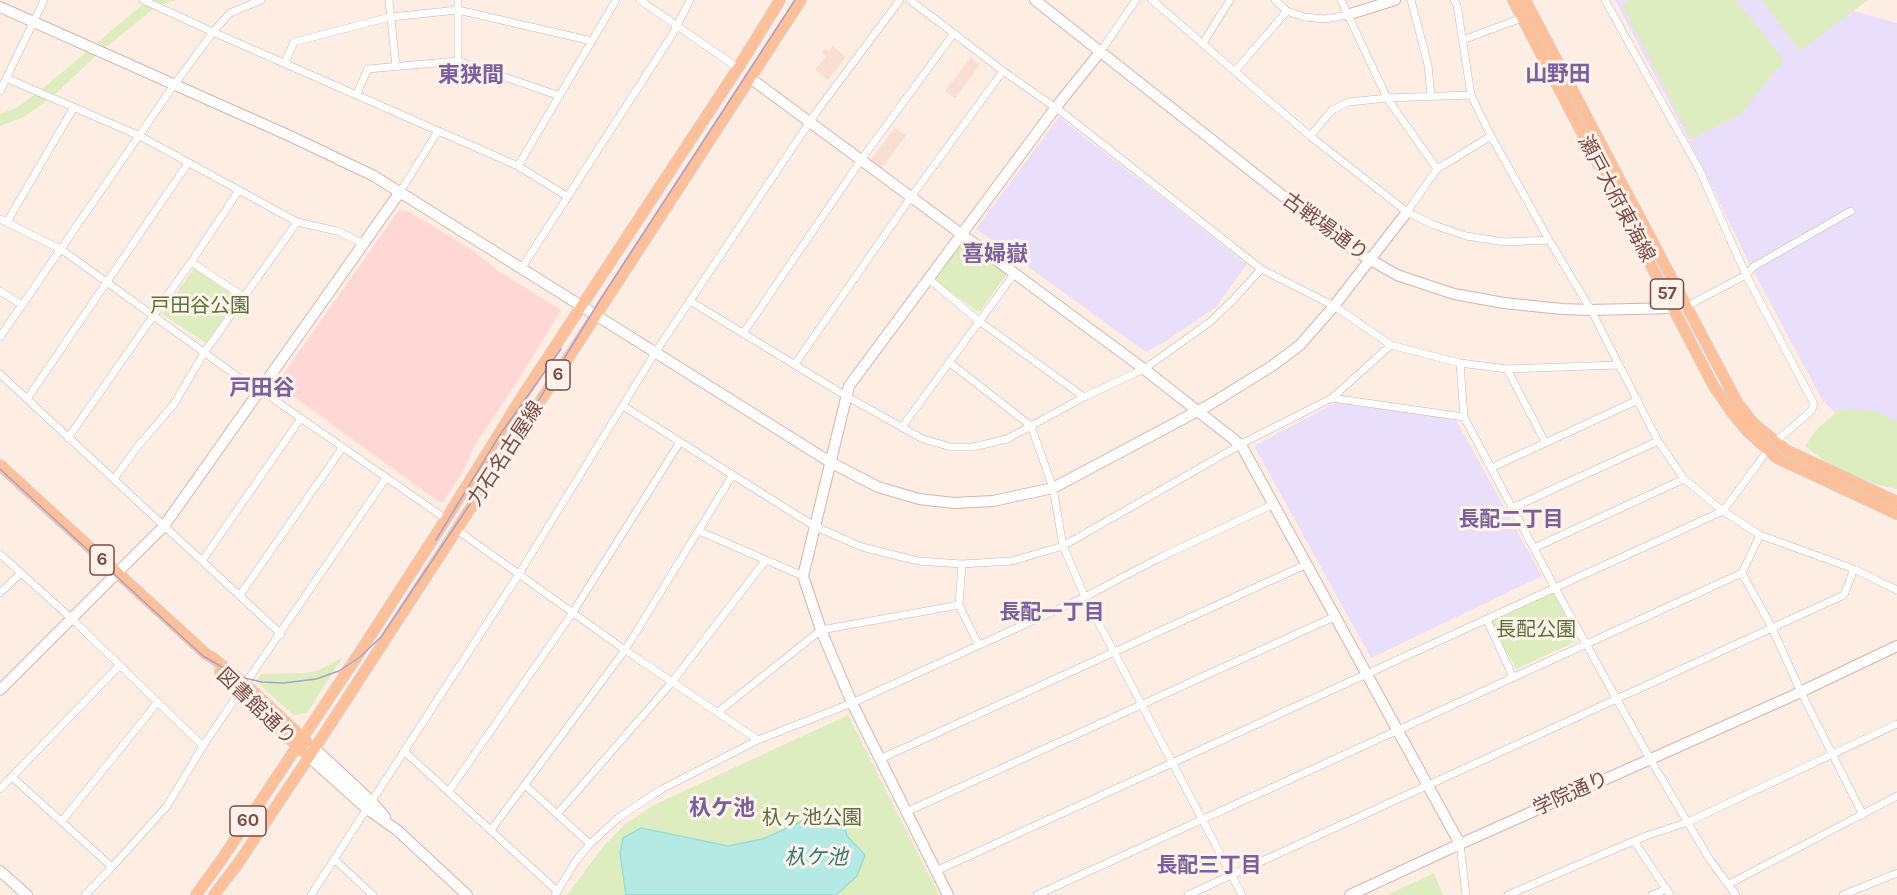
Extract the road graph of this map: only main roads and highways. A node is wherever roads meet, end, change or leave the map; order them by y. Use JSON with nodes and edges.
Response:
{"nodes":[{"id":1,"x":780,"y":0,"type":"edge"},
{"id":2,"x":801,"y":0,"type":"edge"},
{"id":3,"x":1513,"y":0,"type":"edge"},
{"id":4,"x":1526,"y":0,"type":"edge"},
{"id":5,"x":1771,"y":446,"type":"junction"},
{"id":6,"x":0,"y":465,"type":"edge"},
{"id":7,"x":1897,"y":502,"type":"edge"},
{"id":8,"x":1897,"y":514,"type":"edge"},
{"id":9,"x":300,"y":742,"type":"junction"},
{"id":10,"x":311,"y":753,"type":"junction"},
{"id":11,"x":196,"y":895,"type":"edge"},
{"id":12,"x":214,"y":895,"type":"edge"}],
"edges":[{"from":1,"to":9,"type":"main road","name":"力石名古屋線","number":"6"},
{"from":2,"to":10,"type":"main road","name":"力石名古屋線","number":"6"},
{"from":3,"to":5,"type":"main road","name":"瀬戸大府東海線","number":"57"},
{"from":4,"to":5,"type":"main road","name":"瀬戸大府東海線","number":"57"},
{"from":5,"to":7,"type":"main road","name":"瀬戸大府東海線","number":"57"},
{"from":5,"to":8,"type":"main road","name":"瀬戸大府東海線","number":"57"},
{"from":6,"to":9,"type":"main road","name":"図書館通り","number":"6"},
{"from":9,"to":10,"type":"main road","name":"図書館通り"},
{"from":9,"to":11,"type":"main road","number":"60"},
{"from":10,"to":12,"type":"main road","number":"60"}]}
